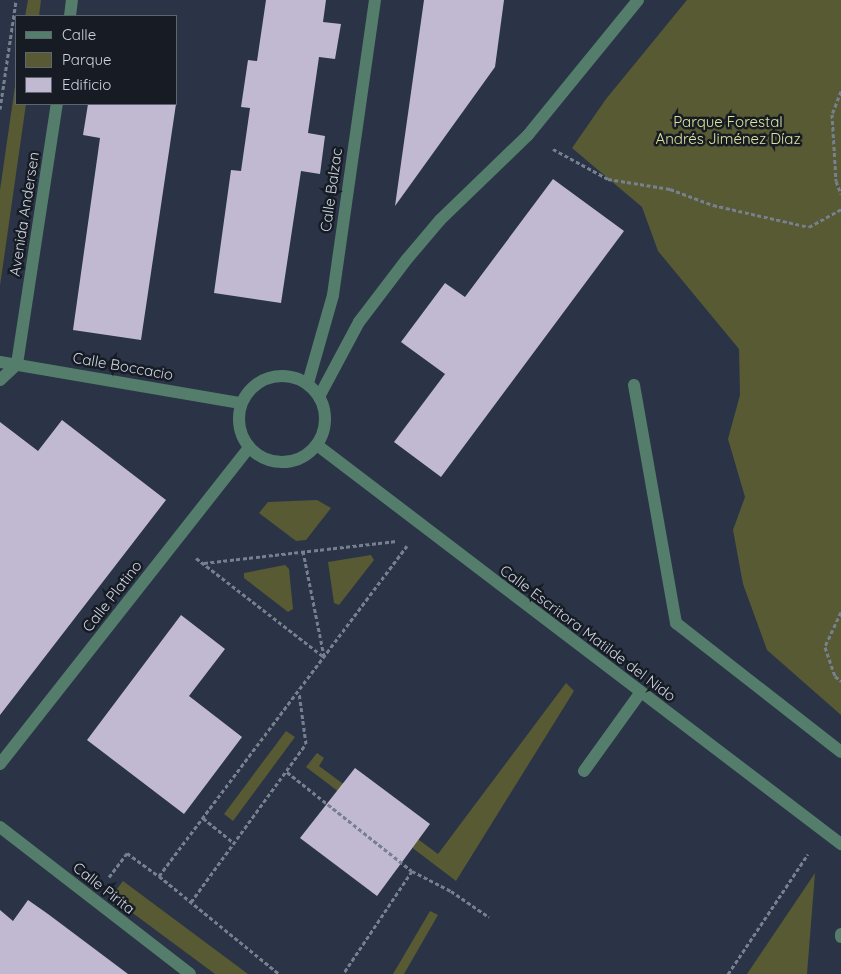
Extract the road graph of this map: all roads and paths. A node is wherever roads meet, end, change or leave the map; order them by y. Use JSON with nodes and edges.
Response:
{"nodes":[{"id":1,"x":16,"y":0,"type":"edge"},
{"id":2,"x":72,"y":0,"type":"edge"},
{"id":3,"x":375,"y":0,"type":"edge"},
{"id":4,"x":638,"y":0,"type":"edge"},
{"id":5,"x":70,"y":15,"type":"edge"},
{"id":6,"x":841,"y":91,"type":"edge"},
{"id":7,"x":57,"y":105,"type":"edge"},
{"id":8,"x":0,"y":109,"type":"edge"},
{"id":9,"x":528,"y":135,"type":"junction"},
{"id":10,"x":841,"y":194,"type":"edge"},
{"id":11,"x":841,"y":209,"type":"edge"},
{"id":12,"x":0,"y":362,"type":"edge"},
{"id":13,"x":17,"y":364,"type":"junction"},
{"id":14,"x":0,"y":380,"type":"edge"},
{"id":15,"x":308,"y":383,"type":"junction"},
{"id":16,"x":634,"y":385,"type":"dead end"},
{"id":17,"x":320,"y":394,"type":"junction"},
{"id":18,"x":241,"y":403,"type":"junction"},
{"id":19,"x":318,"y":445,"type":"junction"},
{"id":20,"x":249,"y":448,"type":"junction"},
{"id":21,"x":423,"y":528,"type":"junction"},
{"id":22,"x":412,"y":539,"type":"junction"},
{"id":23,"x":175,"y":543,"type":"junction"},
{"id":24,"x":303,"y":551,"type":"junction"},
{"id":25,"x":204,"y":563,"type":"junction"},
{"id":26,"x":841,"y":612,"type":"edge"},
{"id":27,"x":324,"y":657,"type":"junction"},
{"id":28,"x":841,"y":681,"type":"edge"},
{"id":29,"x":298,"y":691,"type":"junction"},
{"id":30,"x":641,"y":692,"type":"junction"},
{"id":31,"x":841,"y":752,"type":"edge"},
{"id":32,"x":0,"y":764,"type":"edge"},
{"id":33,"x":584,"y":771,"type":"dead end"},
{"id":34,"x":287,"y":772,"type":"junction"},
{"id":35,"x":203,"y":818,"type":"junction"},
{"id":36,"x":0,"y":827,"type":"edge"},
{"id":37,"x":825,"y":832,"type":"junction"},
{"id":38,"x":234,"y":843,"type":"junction"},
{"id":39,"x":841,"y":844,"type":"edge"},
{"id":40,"x":412,"y":871,"type":"junction"},
{"id":41,"x":160,"y":876,"type":"junction"},
{"id":42,"x":92,"y":900,"type":"junction"},
{"id":43,"x":191,"y":902,"type":"junction"},
{"id":44,"x":488,"y":917,"type":"dead end"},
{"id":45,"x":841,"y":934,"type":"edge"},
{"id":46,"x":841,"y":937,"type":"edge"},
{"id":47,"x":190,"y":974,"type":"edge"},
{"id":48,"x":279,"y":974,"type":"edge"},
{"id":49,"x":343,"y":974,"type":"edge"},
{"id":50,"x":728,"y":974,"type":"edge"}],
"edges":[{"from":1,"to":8,"type":"path"},
{"from":2,"to":5,"type":"street"},
{"from":3,"to":15,"type":"street","name":"Calle Balzac"},
{"from":4,"to":9,"type":"street"},
{"from":6,"to":10,"type":"path"},
{"from":7,"to":13,"type":"street","name":"Avenida Andersen"},
{"from":9,"to":11,"type":"path"},
{"from":9,"to":17,"type":"street"},
{"from":12,"to":13,"type":"street","name":"Calle Boccacio"},
{"from":13,"to":14,"type":"street"},
{"from":13,"to":18,"type":"street","name":"Calle Boccacio"},
{"from":15,"to":17,"type":"street"},
{"from":15,"to":18,"type":"street"},
{"from":16,"to":31,"type":"street"},
{"from":17,"to":19,"type":"street"},
{"from":18,"to":20,"type":"street"},
{"from":19,"to":20,"type":"street"},
{"from":19,"to":21,"type":"street","name":"Calle Escritora Matilde del Nido"},
{"from":20,"to":23,"type":"street","name":"Calle Platino"},
{"from":21,"to":22,"type":"path"},
{"from":21,"to":30,"type":"street","name":"Calle Escritora Matilde del Nido"},
{"from":22,"to":24,"type":"path"},
{"from":22,"to":27,"type":"path"},
{"from":23,"to":25,"type":"path"},
{"from":23,"to":32,"type":"street","name":"Calle Platino"},
{"from":24,"to":25,"type":"path"},
{"from":24,"to":27,"type":"path"},
{"from":25,"to":27,"type":"path"},
{"from":26,"to":28,"type":"path"},
{"from":27,"to":29,"type":"path"},
{"from":29,"to":34,"type":"path"},
{"from":29,"to":35,"type":"path"},
{"from":30,"to":33,"type":"street"},
{"from":30,"to":37,"type":"street","name":"Calle Escritora Matilde del Nido"},
{"from":34,"to":38,"type":"path"},
{"from":34,"to":40,"type":"path"},
{"from":35,"to":38,"type":"path"},
{"from":35,"to":41,"type":"path"},
{"from":36,"to":42,"type":"street","name":"Calle Pirita"},
{"from":37,"to":39,"type":"street","name":"Calle Escritora Matilde del Nido"},
{"from":37,"to":50,"type":"path"},
{"from":38,"to":43,"type":"path"},
{"from":40,"to":44,"type":"path"},
{"from":40,"to":49,"type":"path"},
{"from":41,"to":42,"type":"path"},
{"from":41,"to":43,"type":"path"},
{"from":42,"to":47,"type":"street","name":"Calle Pirita"},
{"from":43,"to":48,"type":"path"},
{"from":45,"to":46,"type":"street"}]}
